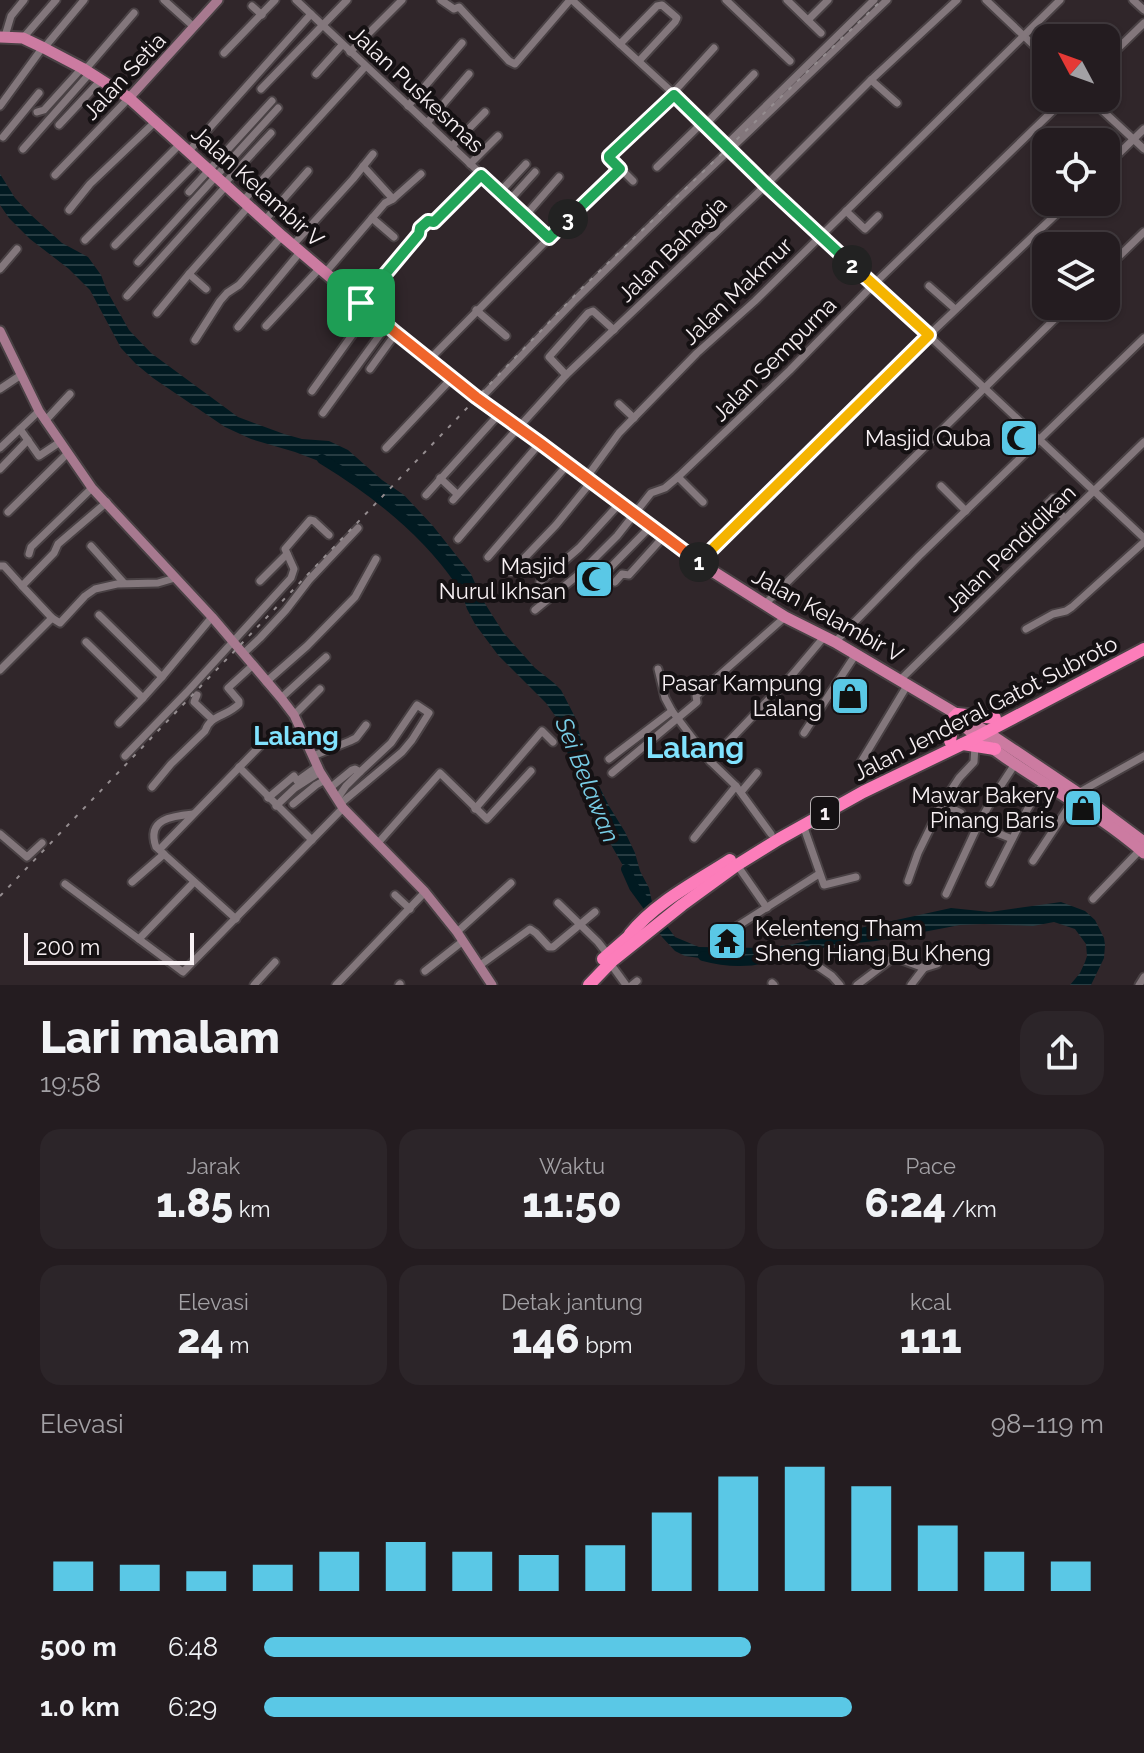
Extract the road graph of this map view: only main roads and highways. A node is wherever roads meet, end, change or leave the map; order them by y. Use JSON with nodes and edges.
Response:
{"nodes":[{"id":1,"x":3,"y":36,"type":"edge"},
{"id":2,"x":1144,"y":640,"type":"edge"},
{"id":3,"x":1144,"y":649,"type":"edge"},
{"id":4,"x":954,"y":714,"type":"junction"},
{"id":5,"x":995,"y":718,"type":"junction"},
{"id":6,"x":971,"y":737,"type":"junction"},
{"id":7,"x":995,"y":749,"type":"joint"},
{"id":8,"x":1076,"y":796,"type":"junction"},
{"id":9,"x":1143,"y":848,"type":"edge"},
{"id":10,"x":677,"y":900,"type":"junction"},
{"id":11,"x":610,"y":959,"type":"junction"},
{"id":12,"x":577,"y":985,"type":"edge"},
{"id":13,"x":589,"y":985,"type":"edge"}],
"edges":[{"from":1,"to":4,"type":"main road","name":"Jalan Kelambir V"},
{"from":2,"to":5,"type":"highway","name":"Jalan Jenderal Gatot Subroto","number":"1"},
{"from":3,"to":6,"type":"highway","name":"Jalan Jenderal Gatot Subroto","number":"1"},
{"from":4,"to":5,"type":"highway"},
{"from":4,"to":6,"type":"highway"},
{"from":4,"to":6,"type":"main road","name":"Jalan Kelambir V"},
{"from":5,"to":6,"type":"highway","name":"Jalan Jenderal Gatot Subroto","number":"1"},
{"from":6,"to":7,"type":"highway"},
{"from":6,"to":8,"type":"main road","name":"Jalan Kelambir V"},
{"from":6,"to":10,"type":"highway","name":"Jalan Jenderal Gatot Subroto","number":"1"},
{"from":6,"to":10,"type":"highway","name":"Jalan Jenderal Gatot Subroto","number":"1"},
{"from":7,"to":8,"type":"main road"},
{"from":8,"to":9,"type":"main road"},
{"from":10,"to":11,"type":"highway","number":"1"},
{"from":11,"to":12,"type":"highway","number":"1"},
{"from":11,"to":13,"type":"highway","number":"1"}]}
